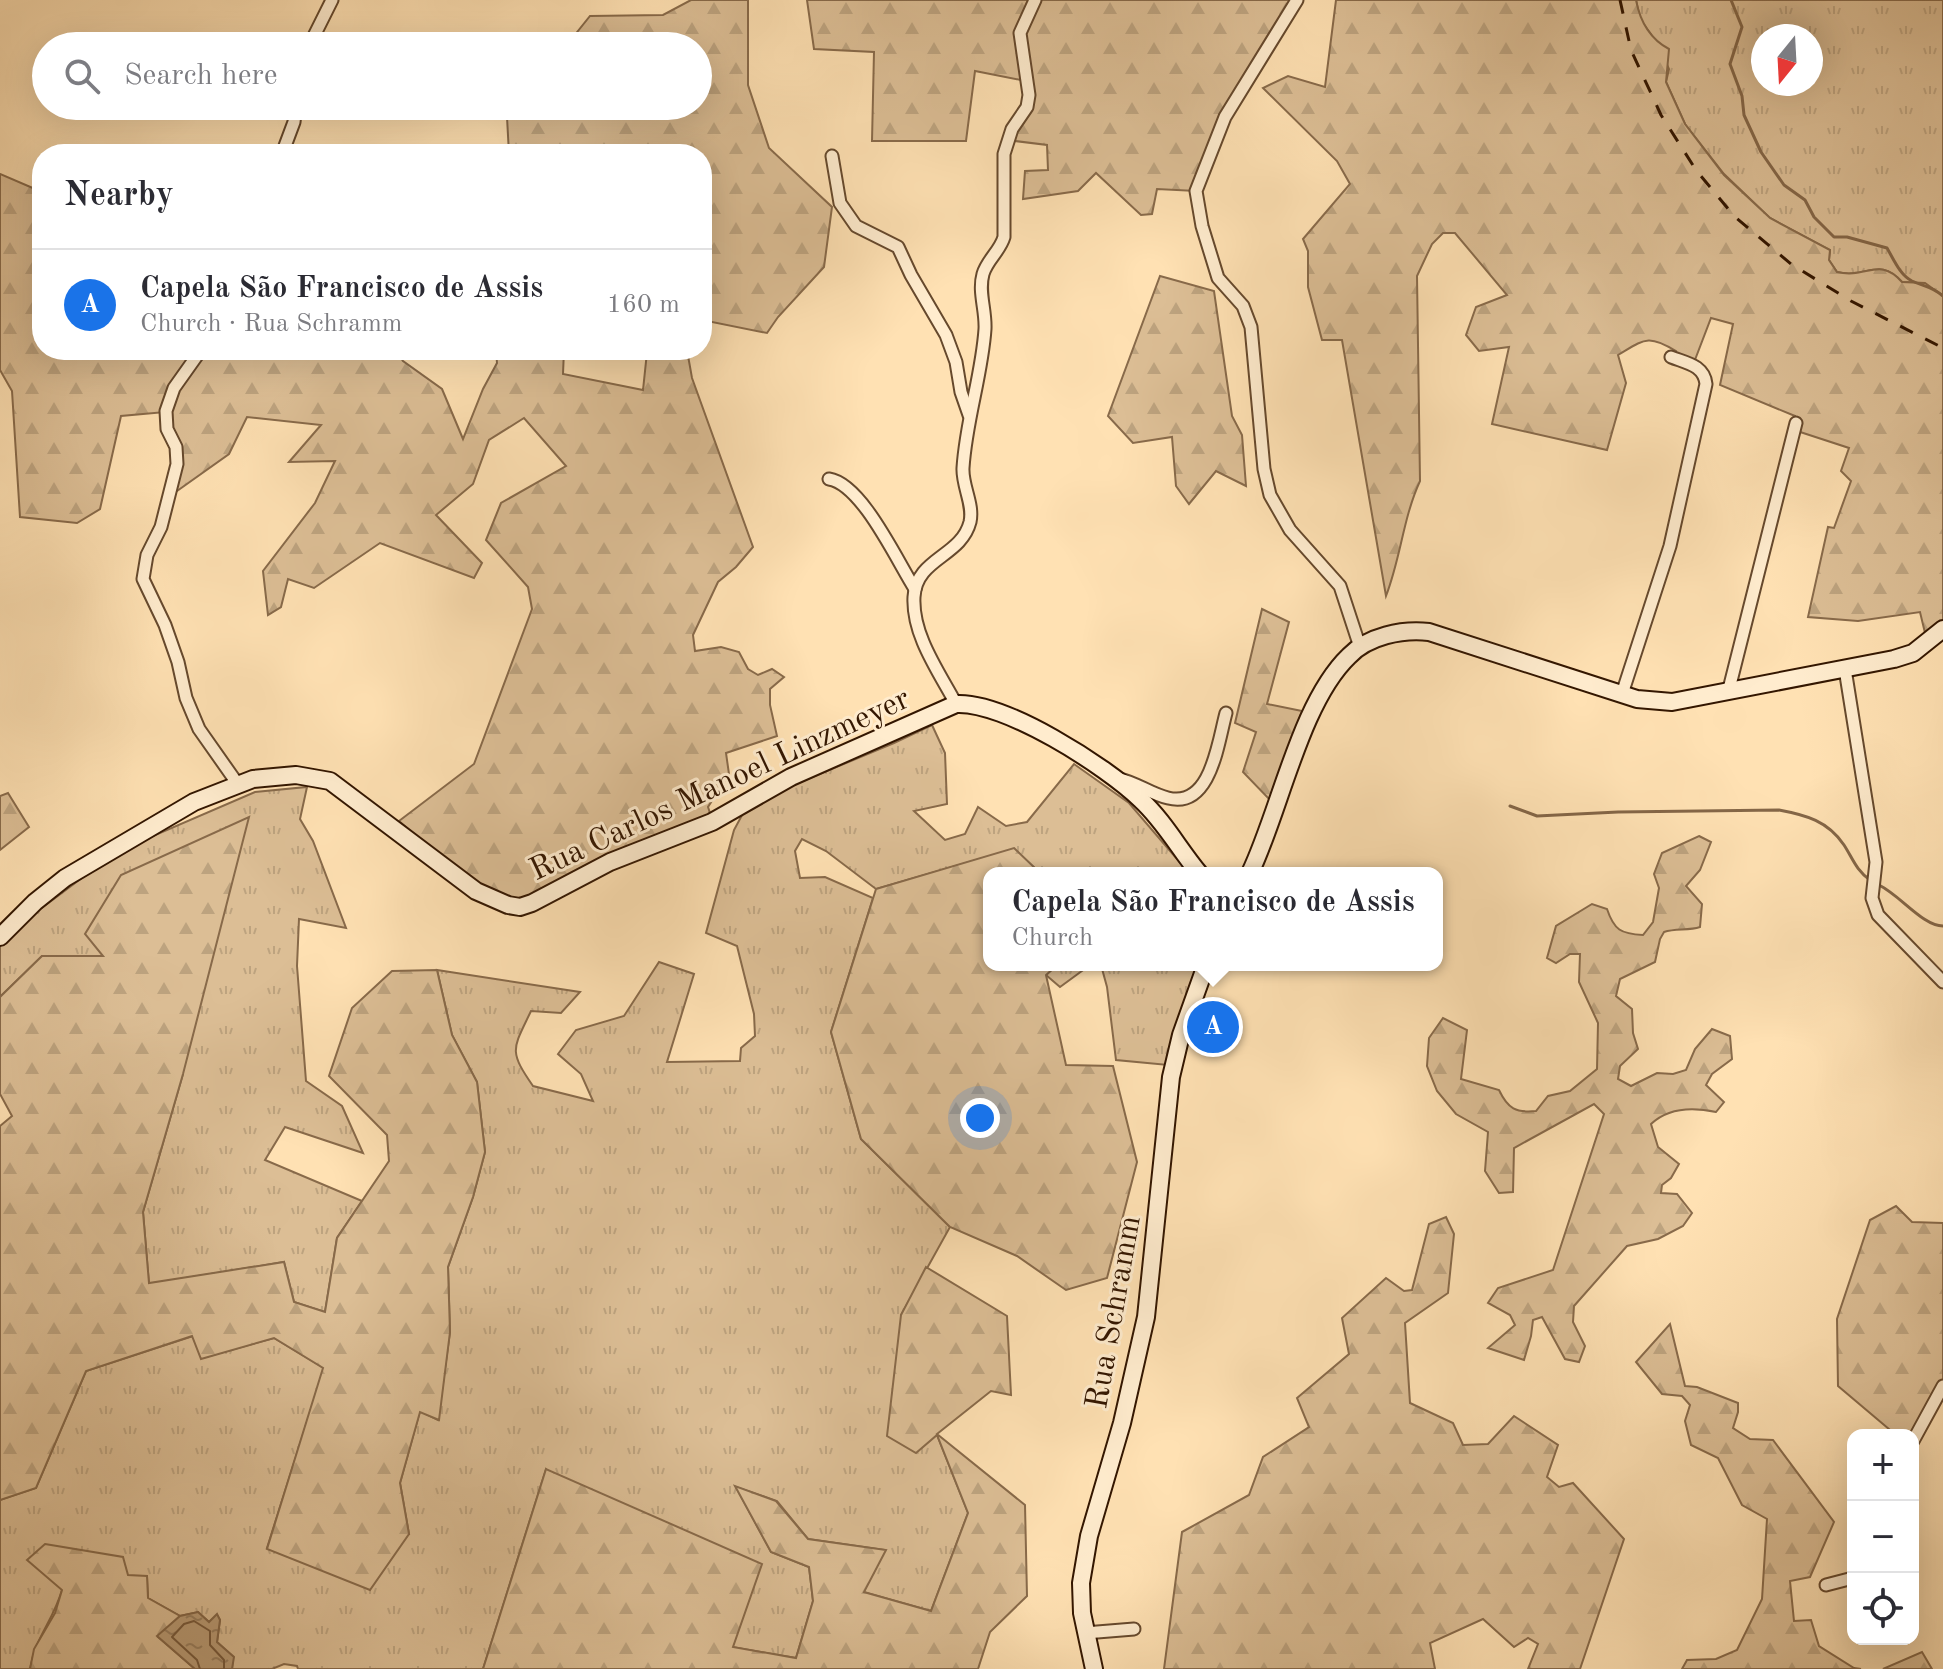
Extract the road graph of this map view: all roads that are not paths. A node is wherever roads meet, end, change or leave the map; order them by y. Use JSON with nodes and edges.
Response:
{"nodes":[{"id":1,"x":332,"y":0,"type":"edge"},
{"id":2,"x":1035,"y":0,"type":"edge"},
{"id":3,"x":1297,"y":0,"type":"edge"},
{"id":4,"x":316,"y":32,"type":"edge"},
{"id":5,"x":294,"y":120,"type":"edge"},
{"id":6,"x":286,"y":144,"type":"edge"},
{"id":7,"x":832,"y":156,"type":"dead end"},
{"id":8,"x":1671,"y":357,"type":"dead end"},
{"id":9,"x":194,"y":360,"type":"edge"},
{"id":10,"x":969,"y":415,"type":"junction"},
{"id":11,"x":1796,"y":423,"type":"dead end"},
{"id":12,"x":829,"y":479,"type":"dead end"},
{"id":13,"x":915,"y":589,"type":"junction"},
{"id":14,"x":1943,"y":629,"type":"edge"},
{"id":15,"x":1360,"y":647,"type":"junction"},
{"id":16,"x":1845,"y":669,"type":"junction"},
{"id":17,"x":1728,"y":693,"type":"junction"},
{"id":18,"x":1622,"y":694,"type":"junction"},
{"id":19,"x":956,"y":704,"type":"junction"},
{"id":20,"x":1226,"y":713,"type":"dead end"},
{"id":21,"x":1115,"y":778,"type":"junction"},
{"id":22,"x":237,"y":783,"type":"junction"},
{"id":23,"x":1194,"y":867,"type":"edge"},
{"id":24,"x":1252,"y":867,"type":"edge"},
{"id":25,"x":0,"y":937,"type":"edge"},
{"id":26,"x":1204,"y":971,"type":"edge"},
{"id":27,"x":1943,"y":982,"type":"edge"},
{"id":28,"x":1943,"y":1386,"type":"edge"},
{"id":29,"x":1919,"y":1430,"type":"edge"},
{"id":30,"x":1847,"y":1580,"type":"edge"},
{"id":31,"x":1826,"y":1585,"type":"dead end"},
{"id":32,"x":1134,"y":1629,"type":"dead end"},
{"id":33,"x":1085,"y":1633,"type":"junction"},
{"id":34,"x":1094,"y":1669,"type":"edge"}],
"edges":[{"from":1,"to":4,"type":"street"},
{"from":2,"to":10,"type":"street"},
{"from":3,"to":15,"type":"street"},
{"from":5,"to":6,"type":"street"},
{"from":7,"to":10,"type":"street"},
{"from":8,"to":18,"type":"street"},
{"from":9,"to":22,"type":"street"},
{"from":10,"to":13,"type":"street"},
{"from":11,"to":17,"type":"street"},
{"from":12,"to":13,"type":"street"},
{"from":13,"to":19,"type":"street"},
{"from":14,"to":16,"type":"street"},
{"from":15,"to":18,"type":"street"},
{"from":15,"to":24,"type":"street"},
{"from":16,"to":17,"type":"street"},
{"from":16,"to":27,"type":"street"},
{"from":17,"to":18,"type":"street"},
{"from":19,"to":21,"type":"street","name":"Rua Carlos Manoel Linzmeyer"},
{"from":19,"to":22,"type":"street","name":"Rua Carlos Manoel Linzmeyer"},
{"from":20,"to":21,"type":"street"},
{"from":21,"to":23,"type":"street","name":"Rua Carlos Manoel Linzmeyer"},
{"from":22,"to":25,"type":"street","name":"Rua Carlos Manoel Linzmeyer"},
{"from":26,"to":33,"type":"street","name":"Rua Schramm"},
{"from":28,"to":29,"type":"street"},
{"from":30,"to":31,"type":"street"},
{"from":32,"to":33,"type":"street"},
{"from":33,"to":34,"type":"street","name":"Rua Schramm"}]}
